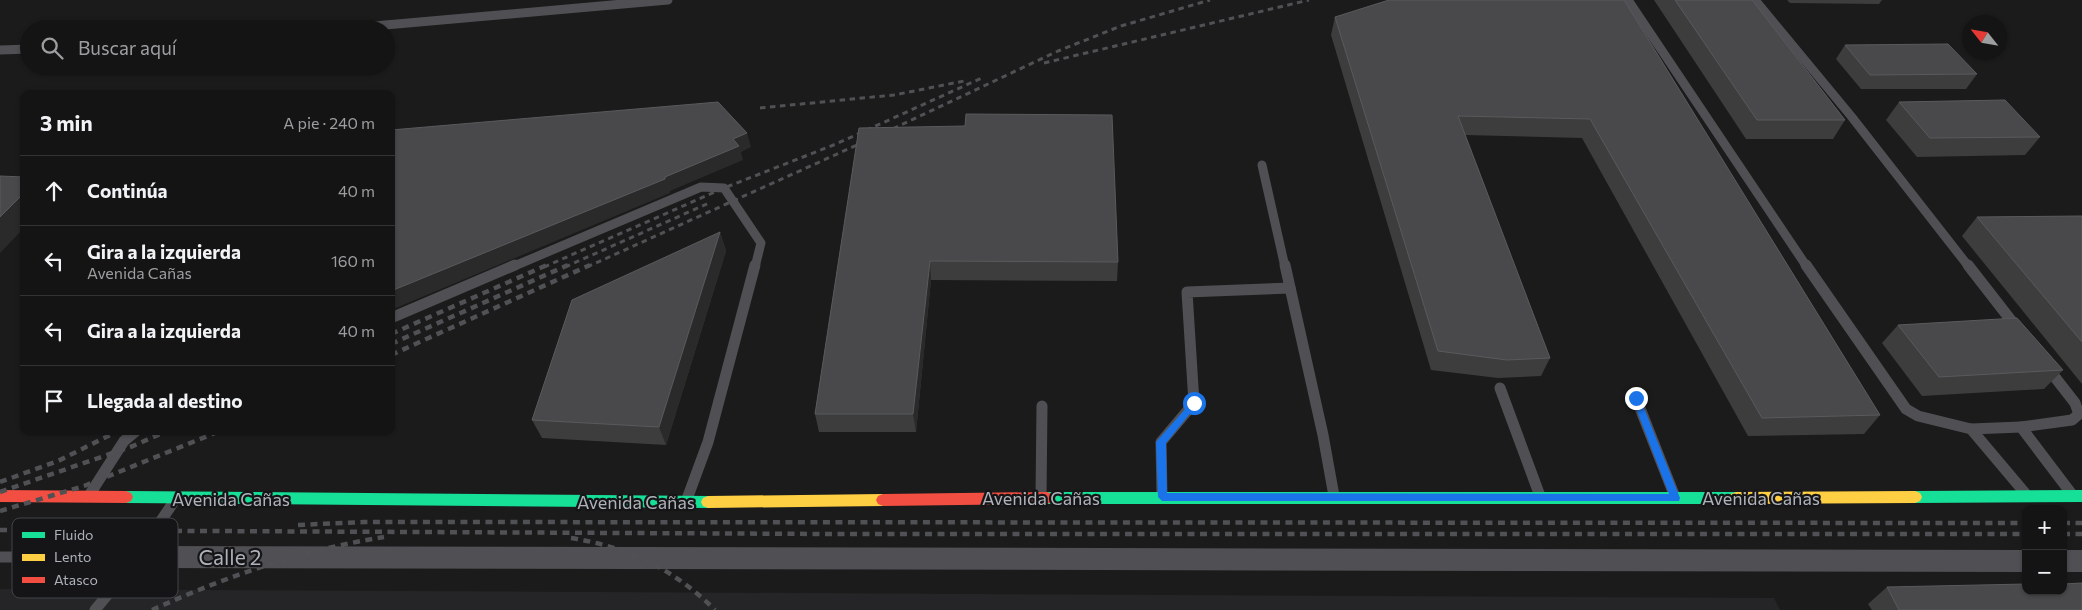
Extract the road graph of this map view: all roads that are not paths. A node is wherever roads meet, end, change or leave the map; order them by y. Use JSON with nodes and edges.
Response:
{"nodes":[{"id":1,"x":668,"y":0,"type":"edge"},
{"id":2,"x":1628,"y":0,"type":"edge"},
{"id":3,"x":1755,"y":0,"type":"edge"},
{"id":4,"x":395,"y":24,"type":"edge"},
{"id":5,"x":20,"y":49,"type":"edge"},
{"id":6,"x":0,"y":50,"type":"edge"},
{"id":7,"x":1262,"y":165,"type":"dead end"},
{"id":8,"x":1290,"y":288,"type":"junction"},
{"id":9,"x":395,"y":316,"type":"edge"},
{"id":10,"x":2020,"y":333,"type":"edge"},
{"id":11,"x":2038,"y":356,"type":"edge"},
{"id":12,"x":1500,"y":388,"type":"dead end"},
{"id":13,"x":1636,"y":398,"type":"dead end"},
{"id":14,"x":1042,"y":406,"type":"dead end"},
{"id":15,"x":2022,"y":427,"type":"junction"},
{"id":16,"x":1970,"y":429,"type":"junction"},
{"id":17,"x":131,"y":435,"type":"edge"},
{"id":18,"x":0,"y":496,"type":"edge"},
{"id":19,"x":2028,"y":496,"type":"junction"},
{"id":20,"x":2078,"y":496,"type":"edge"},
{"id":21,"x":88,"y":497,"type":"junction"},
{"id":22,"x":1162,"y":497,"type":"junction"},
{"id":23,"x":1334,"y":497,"type":"junction"},
{"id":24,"x":1041,"y":498,"type":"junction"},
{"id":25,"x":1676,"y":498,"type":"junction"},
{"id":26,"x":176,"y":499,"type":"junction"},
{"id":27,"x":1542,"y":499,"type":"junction"},
{"id":28,"x":686,"y":502,"type":"junction"},
{"id":29,"x":164,"y":518,"type":"edge"},
{"id":30,"x":178,"y":557,"type":"edge"},
{"id":31,"x":2022,"y":561,"type":"edge"},
{"id":32,"x":2067,"y":561,"type":"edge"},
{"id":33,"x":2082,"y":561,"type":"edge"},
{"id":34,"x":106,"y":598,"type":"edge"},
{"id":35,"x":94,"y":610,"type":"edge"}],
"edges":[{"from":1,"to":4,"type":"lane"},
{"from":2,"to":16,"type":"lane"},
{"from":3,"to":10,"type":"lane"},
{"from":5,"to":6,"type":"lane"},
{"from":7,"to":8,"type":"lane"},
{"from":8,"to":22,"type":"lane"},
{"from":8,"to":23,"type":"lane"},
{"from":9,"to":28,"type":"lane"},
{"from":11,"to":15,"type":"lane"},
{"from":12,"to":27,"type":"lane"},
{"from":13,"to":25,"type":"lane"},
{"from":14,"to":24,"type":"lane"},
{"from":15,"to":16,"type":"lane"},
{"from":15,"to":20,"type":"lane"},
{"from":16,"to":19,"type":"lane"},
{"from":17,"to":21,"type":"lane"},
{"from":18,"to":21,"type":"street","name":"Avenida Cañas"},
{"from":19,"to":20,"type":"street","name":"Avenida Cañas"},
{"from":19,"to":25,"type":"street","name":"Avenida Cañas"},
{"from":21,"to":26,"type":"street","name":"Avenida Cañas"},
{"from":22,"to":23,"type":"street","name":"Avenida Cañas"},
{"from":22,"to":24,"type":"street","name":"Avenida Cañas"},
{"from":23,"to":27,"type":"street","name":"Avenida Cañas"},
{"from":24,"to":28,"type":"street","name":"Avenida Cañas"},
{"from":25,"to":27,"type":"street","name":"Avenida Cañas"},
{"from":26,"to":28,"type":"street","name":"Avenida Cañas"},
{"from":26,"to":29,"type":"lane"},
{"from":30,"to":31,"type":"street","name":"Calle 2"},
{"from":32,"to":33,"type":"street"},
{"from":34,"to":35,"type":"lane"}]}
